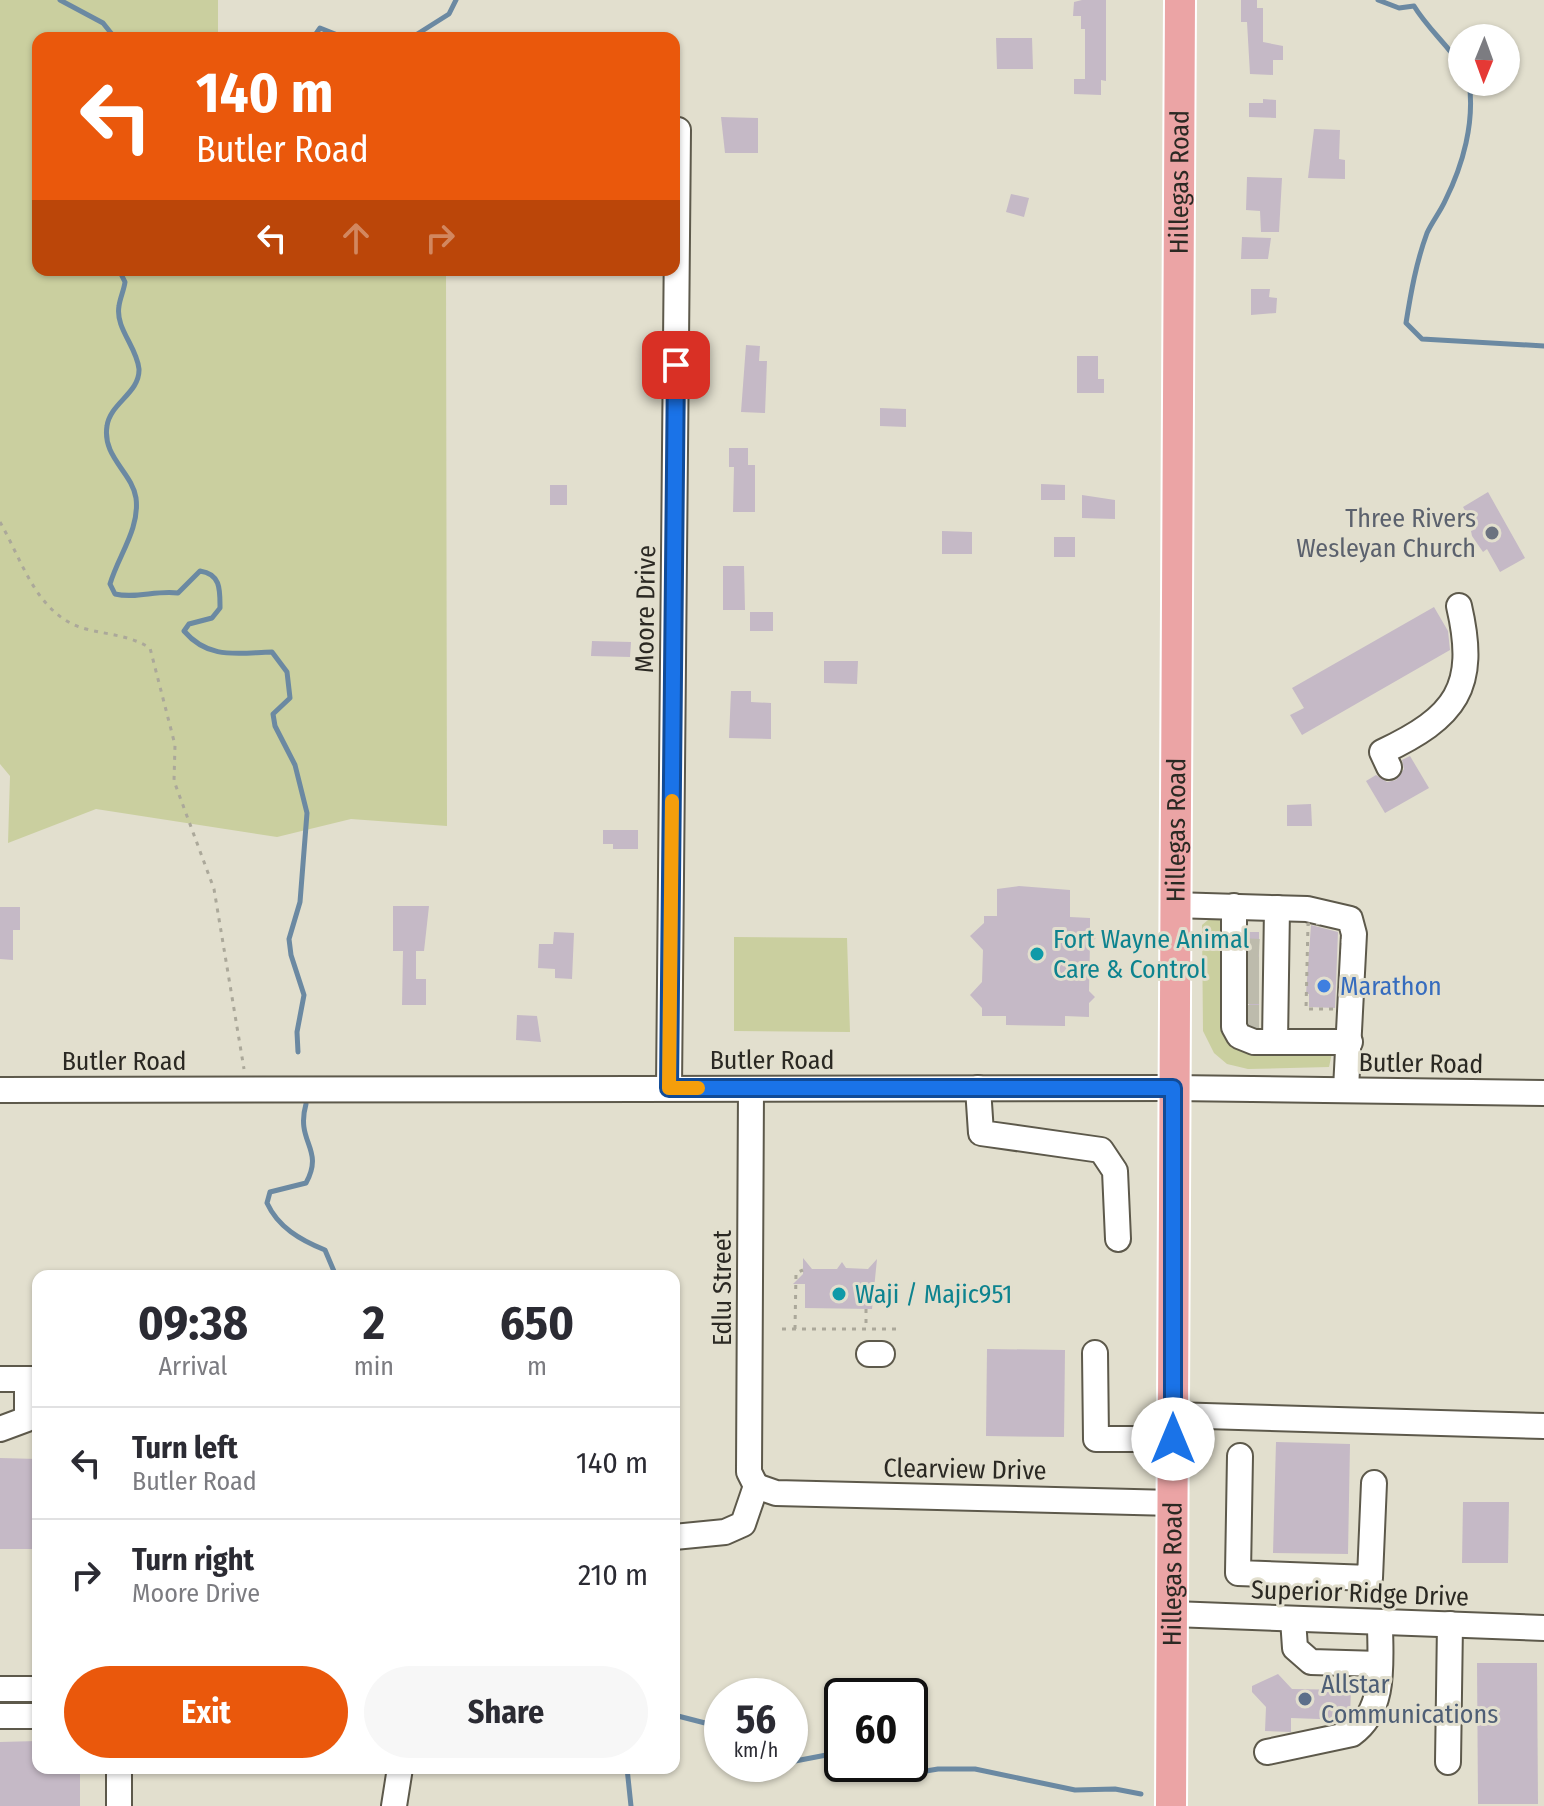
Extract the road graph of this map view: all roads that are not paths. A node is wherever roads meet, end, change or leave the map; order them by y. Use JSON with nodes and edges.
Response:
{"nodes":[{"id":1,"x":1180,"y":0,"type":"edge"},
{"id":2,"x":677,"y":276,"type":"edge"},
{"id":3,"x":1459,"y":606,"type":"dead end"},
{"id":4,"x":1389,"y":767,"type":"dead end"},
{"id":5,"x":1173,"y":905,"type":"junction"},
{"id":6,"x":1234,"y":906,"type":"junction"},
{"id":7,"x":1277,"y":908,"type":"junction"},
{"id":8,"x":1253,"y":982,"type":"junction"},
{"id":9,"x":1275,"y":1042,"type":"junction"},
{"id":10,"x":1350,"y":1042,"type":"junction"},
{"id":11,"x":669,"y":1088,"type":"junction"},
{"id":12,"x":978,"y":1088,"type":"junction"},
{"id":13,"x":1173,"y":1088,"type":"junction"},
{"id":14,"x":751,"y":1089,"type":"junction"},
{"id":15,"x":1346,"y":1089,"type":"junction"},
{"id":16,"x":0,"y":1090,"type":"edge"},
{"id":17,"x":1544,"y":1093,"type":"edge"},
{"id":18,"x":1118,"y":1239,"type":"dead end"},
{"id":19,"x":1095,"y":1353,"type":"dead end"},
{"id":20,"x":0,"y":1379,"type":"edge"},
{"id":21,"x":32,"y":1379,"type":"edge"},
{"id":22,"x":1544,"y":1426,"type":"edge"},
{"id":23,"x":1172,"y":1427,"type":"junction"},
{"id":24,"x":0,"y":1429,"type":"edge"},
{"id":25,"x":1240,"y":1456,"type":"dead end"},
{"id":26,"x":1374,"y":1483,"type":"dead end"},
{"id":27,"x":756,"y":1486,"type":"junction"},
{"id":28,"x":1173,"y":1503,"type":"junction"},
{"id":29,"x":680,"y":1536,"type":"edge"},
{"id":30,"x":1276,"y":1574,"type":"junction"},
{"id":31,"x":1370,"y":1578,"type":"junction"},
{"id":32,"x":1173,"y":1614,"type":"junction"},
{"id":33,"x":1284,"y":1618,"type":"junction"},
{"id":34,"x":1375,"y":1622,"type":"junction"},
{"id":35,"x":1450,"y":1624,"type":"junction"},
{"id":36,"x":1544,"y":1628,"type":"edge"},
{"id":37,"x":1379,"y":1673,"type":"junction"},
{"id":38,"x":0,"y":1689,"type":"edge"},
{"id":39,"x":32,"y":1689,"type":"edge"},
{"id":40,"x":0,"y":1716,"type":"edge"},
{"id":41,"x":32,"y":1716,"type":"edge"},
{"id":42,"x":1383,"y":1726,"type":"dead end"},
{"id":43,"x":1267,"y":1752,"type":"dead end"},
{"id":44,"x":1448,"y":1762,"type":"dead end"},
{"id":45,"x":119,"y":1774,"type":"edge"},
{"id":46,"x":399,"y":1774,"type":"edge"},
{"id":47,"x":119,"y":1806,"type":"edge"},
{"id":48,"x":394,"y":1806,"type":"edge"},
{"id":49,"x":1171,"y":1806,"type":"edge"}],
"edges":[{"from":1,"to":5,"type":"main road","name":"Hillegas Road"},
{"from":2,"to":11,"type":"street","name":"Moore Drive"},
{"from":3,"to":4,"type":"street"},
{"from":5,"to":6,"type":"street"},
{"from":5,"to":13,"type":"main road","name":"Hillegas Road"},
{"from":6,"to":7,"type":"street"},
{"from":6,"to":8,"type":"street"},
{"from":7,"to":8,"type":"street"},
{"from":7,"to":10,"type":"street"},
{"from":8,"to":9,"type":"street"},
{"from":8,"to":9,"type":"street"},
{"from":9,"to":10,"type":"street"},
{"from":10,"to":15,"type":"street"},
{"from":11,"to":14,"type":"street","name":"Butler Road"},
{"from":11,"to":16,"type":"street","name":"Butler Road"},
{"from":12,"to":13,"type":"street","name":"Butler Road"},
{"from":12,"to":14,"type":"street","name":"Butler Road"},
{"from":12,"to":18,"type":"street"},
{"from":13,"to":15,"type":"street","name":"Butler Road"},
{"from":13,"to":23,"type":"main road","name":"Hillegas Road"},
{"from":14,"to":27,"type":"street","name":"Edlu Street"},
{"from":15,"to":17,"type":"street","name":"Butler Road"},
{"from":19,"to":23,"type":"street"},
{"from":20,"to":21,"type":"street"},
{"from":21,"to":24,"type":"street"},
{"from":22,"to":23,"type":"street"},
{"from":23,"to":28,"type":"main road","name":"Hillegas Road"},
{"from":25,"to":30,"type":"street"},
{"from":26,"to":31,"type":"street"},
{"from":27,"to":28,"type":"street","name":"Clearview Drive"},
{"from":27,"to":29,"type":"street"},
{"from":28,"to":32,"type":"main road","name":"Hillegas Road"},
{"from":30,"to":31,"type":"street"},
{"from":30,"to":33,"type":"street"},
{"from":31,"to":34,"type":"street"},
{"from":32,"to":33,"type":"street","name":"Superior Ridge Drive"},
{"from":32,"to":49,"type":"main road","name":"Hillegas Road"},
{"from":33,"to":34,"type":"street","name":"Superior Ridge Drive"},
{"from":33,"to":37,"type":"street"},
{"from":34,"to":35,"type":"street","name":"Superior Ridge Drive"},
{"from":34,"to":37,"type":"street"},
{"from":35,"to":36,"type":"street","name":"Superior Ridge Drive"},
{"from":35,"to":44,"type":"street"},
{"from":37,"to":42,"type":"street"},
{"from":37,"to":43,"type":"street"},
{"from":38,"to":39,"type":"street"},
{"from":40,"to":41,"type":"street"},
{"from":45,"to":47,"type":"street"},
{"from":46,"to":48,"type":"street"}]}
